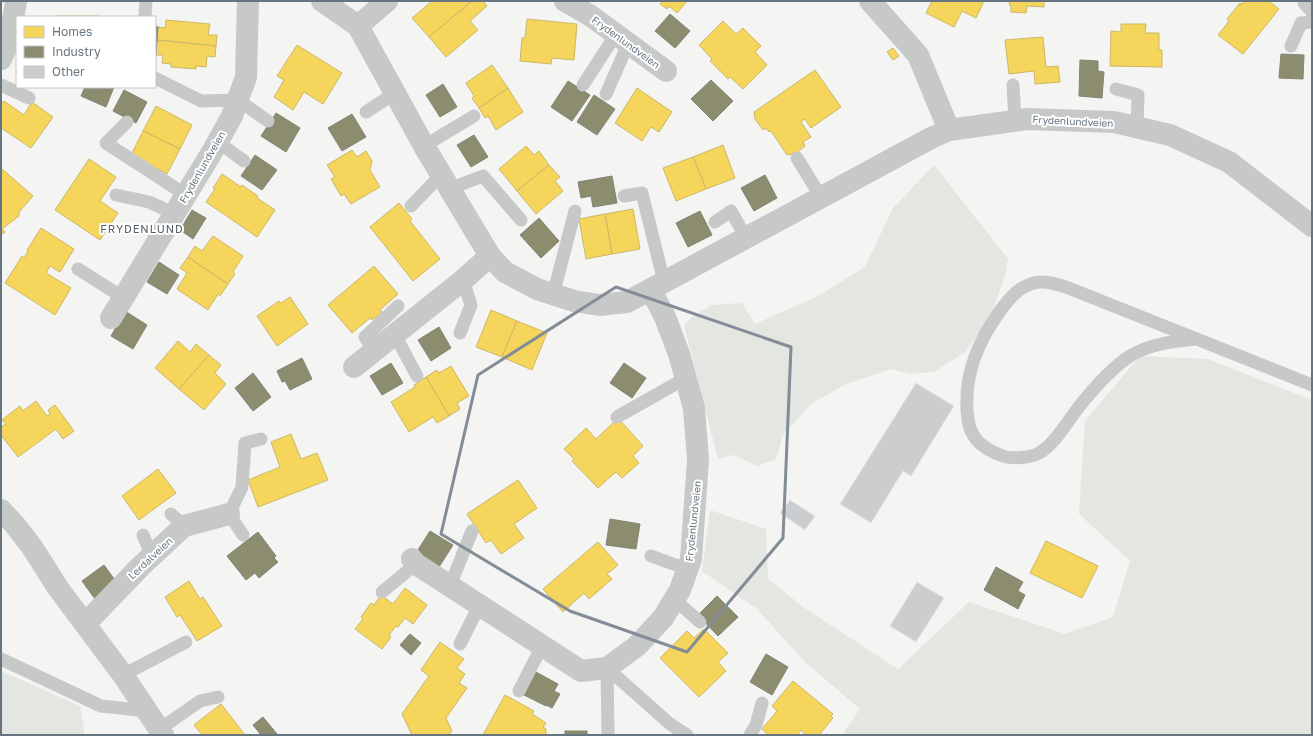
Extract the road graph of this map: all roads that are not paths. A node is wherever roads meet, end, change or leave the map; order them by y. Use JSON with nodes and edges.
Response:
{"nodes":[{"id":1,"x":16,"y":1,"type":"edge"},
{"id":2,"x":146,"y":1,"type":"edge"},
{"id":3,"x":248,"y":1,"type":"edge"},
{"id":4,"x":322,"y":1,"type":"edge"},
{"id":5,"x":387,"y":1,"type":"edge"},
{"id":6,"x":870,"y":1,"type":"edge"},
{"id":7,"x":1304,"y":1,"type":"edge"},
{"id":8,"x":578,"y":4,"type":"edge"},
{"id":9,"x":1312,"y":12,"type":"edge"},
{"id":10,"x":145,"y":16,"type":"edge"},
{"id":11,"x":1312,"y":22,"type":"edge"},
{"id":12,"x":358,"y":26,"type":"junction"},
{"id":13,"x":622,"y":39,"type":"junction"},
{"id":14,"x":7,"y":45,"type":"edge"},
{"id":15,"x":1291,"y":46,"type":"dead end"},
{"id":16,"x":666,"y":71,"type":"dead end"},
{"id":17,"x":156,"y":78,"type":"edge"},
{"id":18,"x":1,"y":85,"type":"edge"},
{"id":19,"x":583,"y":85,"type":"dead end"},
{"id":20,"x":1013,"y":85,"type":"dead end"},
{"id":21,"x":1116,"y":89,"type":"dead end"},
{"id":22,"x":395,"y":93,"type":"junction"},
{"id":23,"x":606,"y":94,"type":"dead end"},
{"id":24,"x":29,"y":98,"type":"dead end"},
{"id":25,"x":238,"y":100,"type":"junction"},
{"id":26,"x":366,"y":112,"type":"dead end"},
{"id":27,"x":474,"y":116,"type":"dead end"},
{"id":28,"x":268,"y":121,"type":"dead end"},
{"id":29,"x":1015,"y":121,"type":"junction"},
{"id":30,"x":127,"y":122,"type":"dead end"},
{"id":31,"x":1137,"y":127,"type":"junction"},
{"id":32,"x":949,"y":130,"type":"junction"},
{"id":33,"x":218,"y":142,"type":"junction"},
{"id":34,"x":424,"y":146,"type":"junction"},
{"id":35,"x":797,"y":158,"type":"dead end"},
{"id":36,"x":244,"y":161,"type":"dead end"},
{"id":37,"x":445,"y":182,"type":"junction"},
{"id":38,"x":186,"y":194,"type":"junction"},
{"id":39,"x":116,"y":195,"type":"dead end"},
{"id":40,"x":624,"y":196,"type":"dead end"},
{"id":41,"x":821,"y":198,"type":"junction"},
{"id":42,"x":411,"y":206,"type":"dead end"},
{"id":43,"x":575,"y":211,"type":"dead end"},
{"id":44,"x":175,"y":214,"type":"junction"},
{"id":45,"x":521,"y":220,"type":"dead end"},
{"id":46,"x":714,"y":222,"type":"dead end"},
{"id":47,"x":1312,"y":226,"type":"edge"},
{"id":48,"x":746,"y":238,"type":"junction"},
{"id":49,"x":490,"y":256,"type":"junction"},
{"id":50,"x":78,"y":270,"type":"dead end"},
{"id":51,"x":463,"y":280,"type":"junction"},
{"id":52,"x":657,"y":286,"type":"junction"},
{"id":53,"x":553,"y":295,"type":"junction"},
{"id":54,"x":124,"y":298,"type":"junction"},
{"id":55,"x":398,"y":306,"type":"dead end"},
{"id":56,"x":111,"y":318,"type":"dead end"},
{"id":57,"x":460,"y":333,"type":"dead end"},
{"id":58,"x":395,"y":335,"type":"junction"},
{"id":59,"x":1197,"y":339,"type":"junction"},
{"id":60,"x":374,"y":351,"type":"junction"},
{"id":61,"x":354,"y":367,"type":"dead end"},
{"id":62,"x":417,"y":376,"type":"dead end"},
{"id":63,"x":686,"y":378,"type":"junction"},
{"id":64,"x":1312,"y":385,"type":"edge"},
{"id":65,"x":617,"y":417,"type":"dead end"},
{"id":66,"x":262,"y":439,"type":"dead end"},
{"id":67,"x":1,"y":510,"type":"edge"},
{"id":68,"x":228,"y":514,"type":"junction"},
{"id":69,"x":472,"y":531,"type":"dead end"},
{"id":70,"x":143,"y":535,"type":"dead end"},
{"id":71,"x":242,"y":535,"type":"dead end"},
{"id":72,"x":152,"y":556,"type":"junction"},
{"id":73,"x":651,"y":556,"type":"dead end"},
{"id":74,"x":414,"y":561,"type":"joint"},
{"id":75,"x":687,"y":569,"type":"junction"},
{"id":76,"x":450,"y":586,"type":"junction"},
{"id":77,"x":382,"y":592,"type":"dead end"},
{"id":78,"x":674,"y":599,"type":"junction"},
{"id":79,"x":479,"y":606,"type":"junction"},
{"id":80,"x":700,"y":622,"type":"dead end"},
{"id":81,"x":85,"y":624,"type":"junction"},
{"id":82,"x":186,"y":642,"type":"dead end"},
{"id":83,"x":460,"y":644,"type":"dead end"},
{"id":84,"x":542,"y":646,"type":"junction"},
{"id":85,"x":1,"y":659,"type":"edge"},
{"id":86,"x":607,"y":668,"type":"junction"},
{"id":87,"x":123,"y":675,"type":"junction"},
{"id":88,"x":519,"y":691,"type":"dead end"},
{"id":89,"x":218,"y":697,"type":"dead end"},
{"id":90,"x":762,"y":703,"type":"dead end"},
{"id":91,"x":148,"y":711,"type":"junction"},
{"id":92,"x":162,"y":732,"type":"edge"},
{"id":93,"x":608,"y":735,"type":"edge"},
{"id":94,"x":687,"y":735,"type":"edge"},
{"id":95,"x":750,"y":735,"type":"edge"}],
"edges":[{"from":1,"to":14,"type":"street"},
{"from":2,"to":10,"type":"lane"},
{"from":3,"to":25,"type":"street","name":"Frydenlundveien"},
{"from":4,"to":12,"type":"street","name":"Frydenlundveien"},
{"from":5,"to":12,"type":"street"},
{"from":6,"to":32,"type":"street"},
{"from":7,"to":9,"type":"lane"},
{"from":8,"to":13,"type":"street","name":"Frydenlundveien"},
{"from":11,"to":15,"type":"lane"},
{"from":12,"to":22,"type":"street","name":"Frydenlundveien"},
{"from":13,"to":16,"type":"street","name":"Frydenlundveien"},
{"from":13,"to":19,"type":"lane"},
{"from":13,"to":23,"type":"lane"},
{"from":17,"to":25,"type":"lane"},
{"from":18,"to":24,"type":"lane"},
{"from":20,"to":29,"type":"lane"},
{"from":21,"to":31,"type":"lane"},
{"from":22,"to":26,"type":"lane"},
{"from":22,"to":34,"type":"street","name":"Frydenlundveien"},
{"from":25,"to":28,"type":"lane"},
{"from":25,"to":33,"type":"street","name":"Frydenlundveien"},
{"from":27,"to":34,"type":"lane"},
{"from":29,"to":31,"type":"street","name":"Frydenlundveien"},
{"from":29,"to":32,"type":"street","name":"Frydenlundveien"},
{"from":30,"to":38,"type":"lane"},
{"from":31,"to":47,"type":"street","name":"Frydenlundveien"},
{"from":32,"to":41,"type":"street","name":"Frydenlundveien"},
{"from":33,"to":36,"type":"lane"},
{"from":33,"to":38,"type":"street","name":"Frydenlundveien"},
{"from":34,"to":37,"type":"street","name":"Frydenlundveien"},
{"from":35,"to":41,"type":"lane"},
{"from":37,"to":42,"type":"lane"},
{"from":37,"to":45,"type":"lane"},
{"from":37,"to":49,"type":"street","name":"Frydenlundveien"},
{"from":38,"to":44,"type":"street","name":"Frydenlundveien"},
{"from":39,"to":44,"type":"lane"},
{"from":40,"to":52,"type":"lane"},
{"from":41,"to":48,"type":"street","name":"Frydenlundveien"},
{"from":43,"to":53,"type":"lane"},
{"from":44,"to":54,"type":"street","name":"Frydenlundveien"},
{"from":46,"to":48,"type":"lane"},
{"from":48,"to":52,"type":"street","name":"Frydenlundveien"},
{"from":49,"to":51,"type":"street"},
{"from":49,"to":53,"type":"street","name":"Frydenlundveien"},
{"from":50,"to":54,"type":"lane"},
{"from":51,"to":57,"type":"lane"},
{"from":51,"to":58,"type":"street"},
{"from":52,"to":53,"type":"street","name":"Frydenlundveien"},
{"from":52,"to":63,"type":"street","name":"Frydenlundveien"},
{"from":54,"to":56,"type":"street","name":"Frydenlundveien"},
{"from":55,"to":60,"type":"lane"},
{"from":58,"to":60,"type":"street"},
{"from":58,"to":62,"type":"lane"},
{"from":59,"to":59,"type":"lane"},
{"from":59,"to":64,"type":"lane"},
{"from":60,"to":61,"type":"street"},
{"from":63,"to":65,"type":"lane"},
{"from":63,"to":75,"type":"street","name":"Frydenlundveien"},
{"from":66,"to":68,"type":"lane"},
{"from":67,"to":81,"type":"street"},
{"from":68,"to":71,"type":"lane"},
{"from":68,"to":72,"type":"street","name":"Lerdalveien"},
{"from":69,"to":76,"type":"lane"},
{"from":70,"to":72,"type":"lane"},
{"from":72,"to":81,"type":"street","name":"Lerdalveien"},
{"from":73,"to":75,"type":"lane"},
{"from":74,"to":76,"type":"street"},
{"from":74,"to":77,"type":"lane"},
{"from":75,"to":78,"type":"street","name":"Frydenlundveien"},
{"from":76,"to":79,"type":"street"},
{"from":78,"to":80,"type":"lane"},
{"from":78,"to":86,"type":"street","name":"Frydenlundveien"},
{"from":79,"to":83,"type":"lane"},
{"from":79,"to":84,"type":"street"},
{"from":81,"to":87,"type":"street"},
{"from":82,"to":87,"type":"lane"},
{"from":84,"to":86,"type":"street"},
{"from":84,"to":88,"type":"lane"},
{"from":85,"to":91,"type":"lane"},
{"from":86,"to":93,"type":"lane"},
{"from":86,"to":94,"type":"lane"},
{"from":87,"to":91,"type":"street"},
{"from":89,"to":92,"type":"lane"},
{"from":90,"to":95,"type":"lane"},
{"from":91,"to":92,"type":"street"}]}
